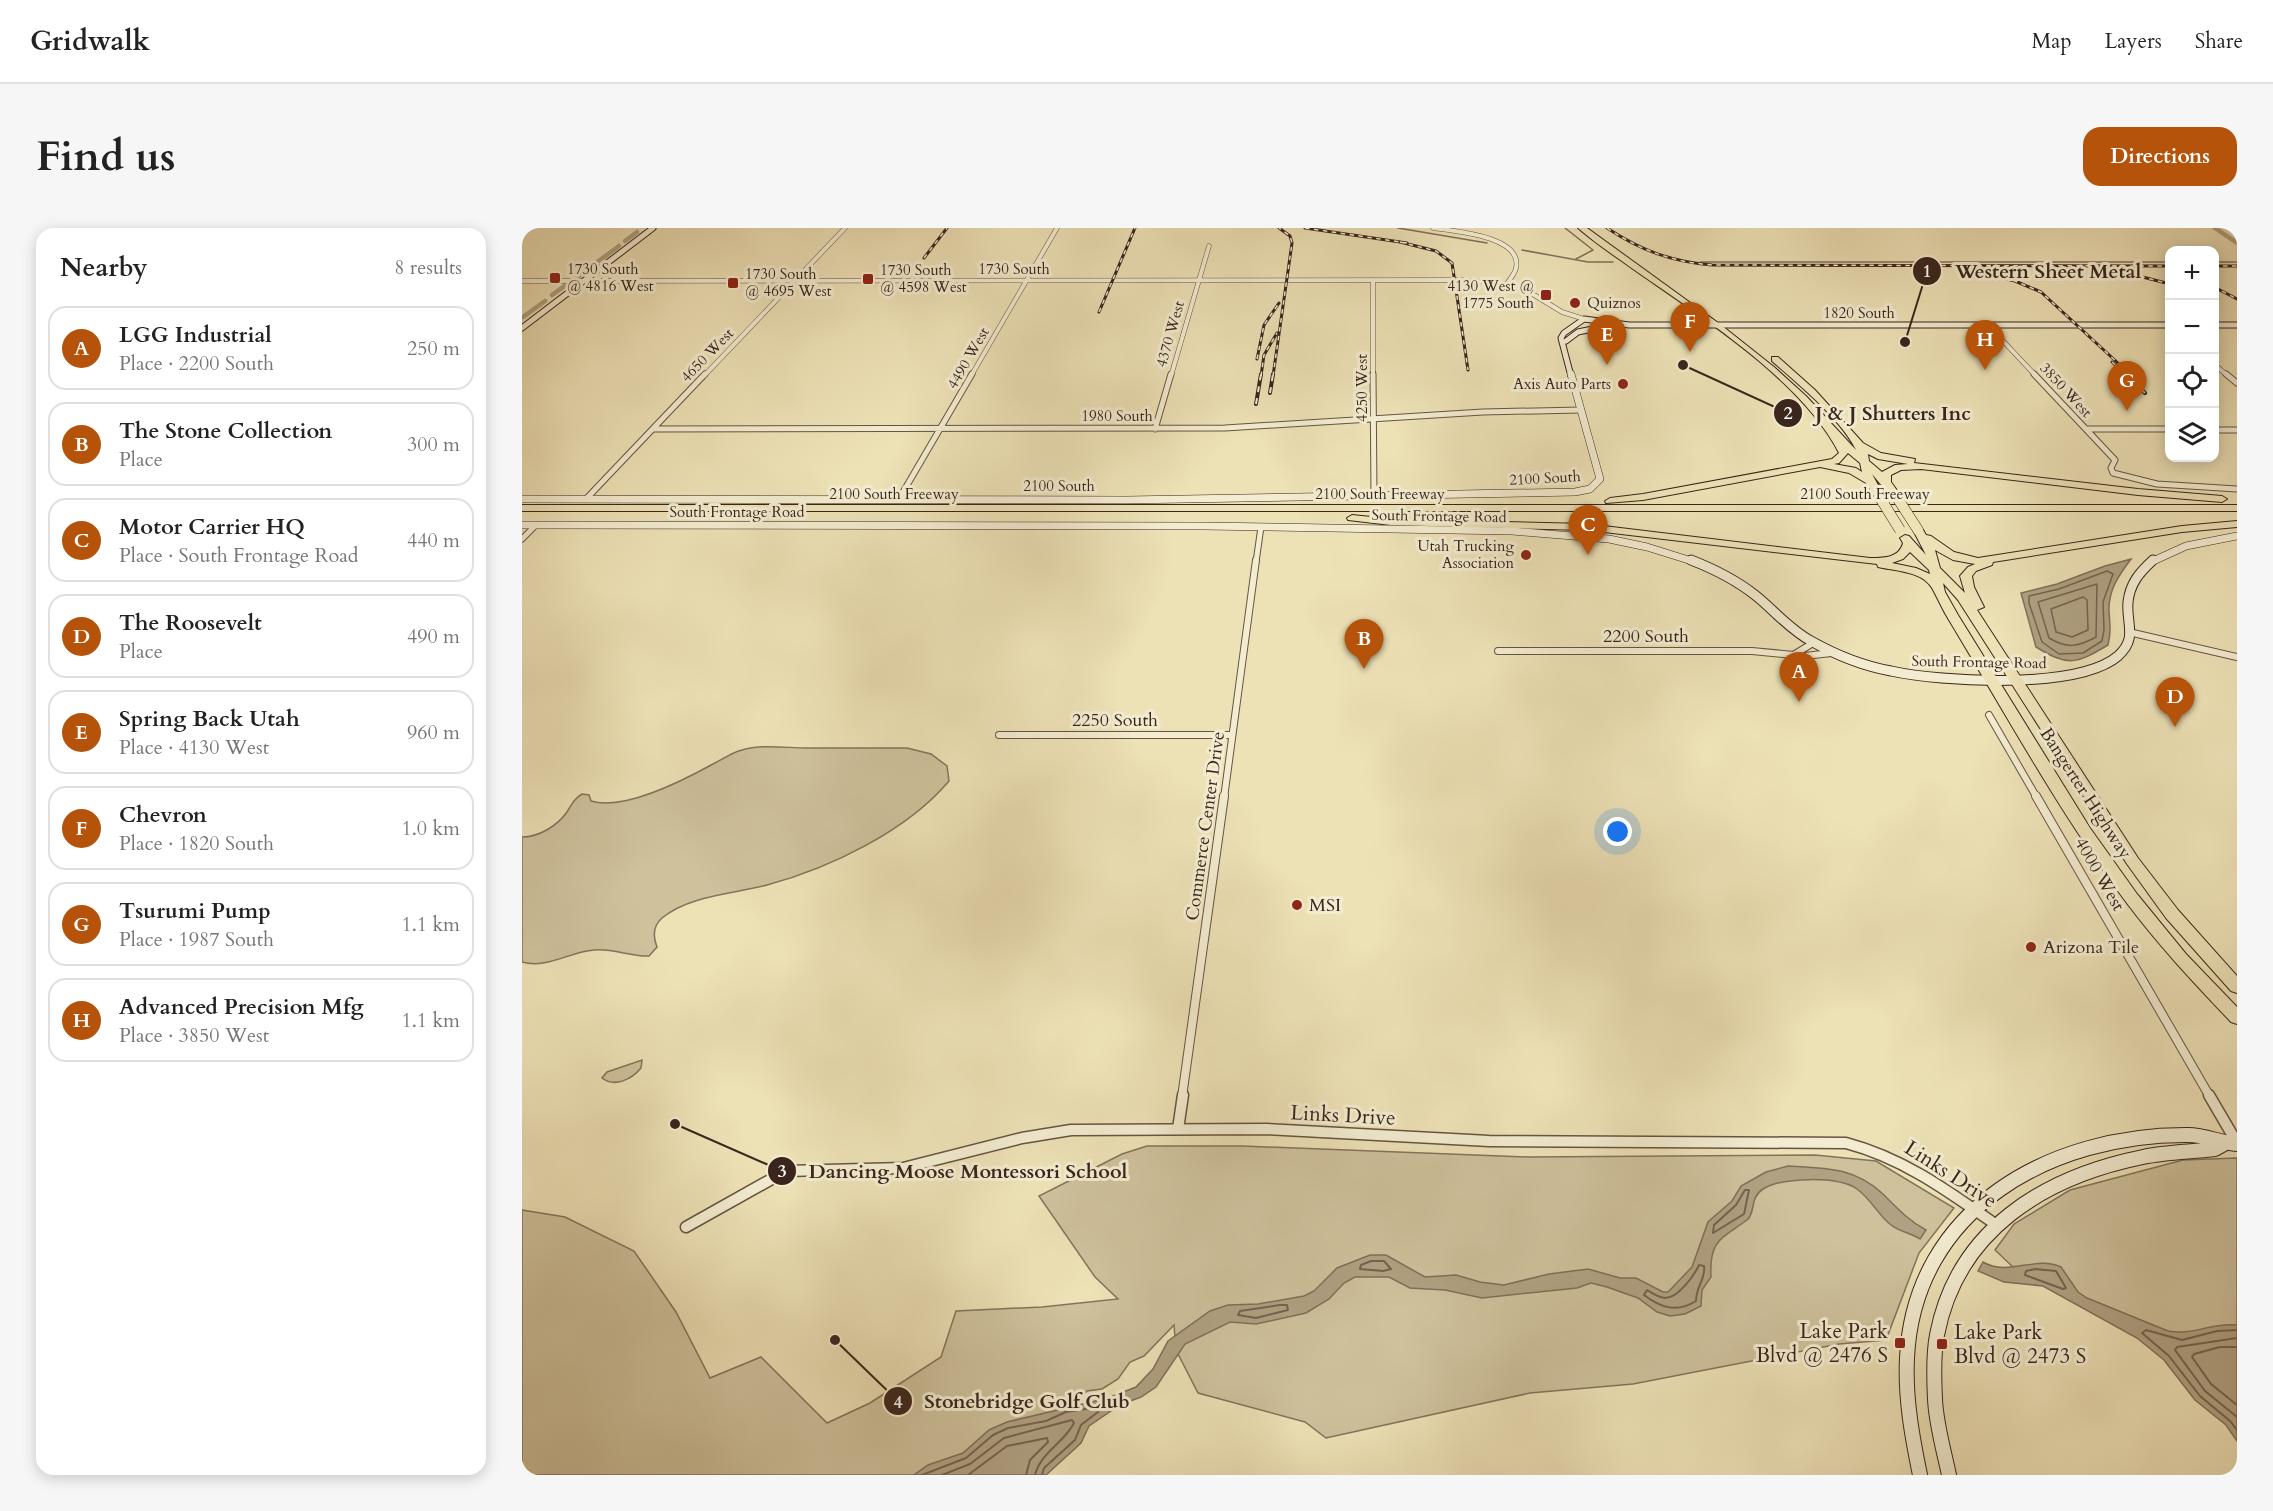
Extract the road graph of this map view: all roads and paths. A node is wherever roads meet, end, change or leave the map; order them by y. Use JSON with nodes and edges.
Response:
{"nodes":[{"id":1,"x":654,"y":228,"type":"edge"},
{"id":2,"x":845,"y":228,"type":"edge"},
{"id":3,"x":1057,"y":228,"type":"edge"},
{"id":4,"x":1433,"y":228,"type":"edge"},
{"id":5,"x":1582,"y":228,"type":"edge"},
{"id":6,"x":1596,"y":228,"type":"edge"},
{"id":7,"x":1209,"y":246,"type":"dead end"},
{"id":8,"x":1198,"y":280,"type":"junction"},
{"id":9,"x":1373,"y":280,"type":"junction"},
{"id":10,"x":522,"y":281,"type":"edge"},
{"id":11,"x":584,"y":281,"type":"junction"},
{"id":12,"x":794,"y":281,"type":"junction"},
{"id":13,"x":1024,"y":281,"type":"junction"},
{"id":14,"x":1506,"y":285,"type":"junction"},
{"id":15,"x":1584,"y":319,"type":"junction"},
{"id":16,"x":1629,"y":325,"type":"junction"},
{"id":17,"x":1714,"y":325,"type":"junction"},
{"id":18,"x":1729,"y":325,"type":"junction"},
{"id":19,"x":1988,"y":325,"type":"junction"},
{"id":20,"x":2219,"y":325,"type":"edge"},
{"id":21,"x":2237,"y":325,"type":"edge"},
{"id":22,"x":2165,"y":326,"type":"edge"},
{"id":23,"x":522,"y":328,"type":"edge"},
{"id":24,"x":1563,"y":346,"type":"junction"},
{"id":25,"x":2219,"y":368,"type":"edge"},
{"id":26,"x":2237,"y":383,"type":"edge"},
{"id":27,"x":1581,"y":410,"type":"junction"},
{"id":28,"x":1374,"y":419,"type":"junction"},
{"id":29,"x":940,"y":428,"type":"junction"},
{"id":30,"x":653,"y":429,"type":"junction"},
{"id":31,"x":1155,"y":429,"type":"junction"},
{"id":32,"x":2086,"y":429,"type":"junction"},
{"id":33,"x":2165,"y":429,"type":"edge"},
{"id":34,"x":1832,"y":430,"type":"junction"},
{"id":35,"x":2219,"y":430,"type":"edge"},
{"id":36,"x":2237,"y":430,"type":"edge"},
{"id":37,"x":1860,"y":445,"type":"junction"},
{"id":38,"x":1864,"y":460,"type":"junction"},
{"id":39,"x":1771,"y":474,"type":"junction"},
{"id":40,"x":2018,"y":477,"type":"junction"},
{"id":41,"x":1870,"y":480,"type":"junction"},
{"id":42,"x":1887,"y":481,"type":"junction"},
{"id":43,"x":2237,"y":489,"type":"edge"},
{"id":44,"x":1374,"y":496,"type":"junction"},
{"id":45,"x":522,"y":499,"type":"edge"},
{"id":46,"x":585,"y":499,"type":"junction"},
{"id":47,"x":899,"y":499,"type":"junction"},
{"id":48,"x":2237,"y":500,"type":"edge"},
{"id":49,"x":522,"y":508,"type":"edge"},
{"id":50,"x":2237,"y":508,"type":"edge"},
{"id":51,"x":1305,"y":509,"type":"junction"},
{"id":52,"x":522,"y":516,"type":"edge"},
{"id":53,"x":1334,"y":516,"type":"junction"},
{"id":54,"x":2237,"y":517,"type":"edge"},
{"id":55,"x":2237,"y":524,"type":"edge"},
{"id":56,"x":522,"y":525,"type":"edge"},
{"id":57,"x":536,"y":525,"type":"junction"},
{"id":58,"x":1261,"y":526,"type":"junction"},
{"id":59,"x":1918,"y":530,"type":"junction"},
{"id":60,"x":2237,"y":536,"type":"edge"},
{"id":61,"x":522,"y":539,"type":"edge"},
{"id":62,"x":1908,"y":543,"type":"junction"},
{"id":63,"x":1739,"y":545,"type":"junction"},
{"id":64,"x":2055,"y":550,"type":"junction"},
{"id":65,"x":1934,"y":568,"type":"junction"},
{"id":66,"x":1937,"y":586,"type":"junction"},
{"id":67,"x":2133,"y":633,"type":"junction"},
{"id":68,"x":1813,"y":643,"type":"junction"},
{"id":69,"x":1498,"y":651,"type":"dead end"},
{"id":70,"x":1831,"y":652,"type":"junction"},
{"id":71,"x":1795,"y":654,"type":"junction"},
{"id":72,"x":2237,"y":657,"type":"edge"},
{"id":73,"x":2005,"y":661,"type":"junction"},
{"id":74,"x":1990,"y":678,"type":"junction"},
{"id":75,"x":2016,"y":678,"type":"junction"},
{"id":76,"x":1989,"y":715,"type":"dead end"},
{"id":77,"x":999,"y":735,"type":"dead end"},
{"id":78,"x":1232,"y":735,"type":"junction"},
{"id":79,"x":2237,"y":987,"type":"edge"},
{"id":80,"x":2237,"y":1018,"type":"edge"},
{"id":81,"x":1178,"y":1129,"type":"junction"},
{"id":82,"x":2232,"y":1144,"type":"edge"},
{"id":83,"x":1972,"y":1209,"type":"junction"},
{"id":84,"x":1995,"y":1224,"type":"junction"},
{"id":85,"x":686,"y":1227,"type":"dead end"},
{"id":86,"x":1920,"y":1475,"type":"edge"},
{"id":87,"x":1949,"y":1475,"type":"edge"}],
"edges":[{"from":1,"to":11,"type":"street"},
{"from":2,"to":12,"type":"street","name":"4650 West"},
{"from":3,"to":13,"type":"street","name":"4490 West"},
{"from":4,"to":14,"type":"street"},
{"from":5,"to":17,"type":"highway","name":"Bangerter Highway"},
{"from":6,"to":18,"type":"highway","name":"Bangerter Highway"},
{"from":7,"to":8,"type":"street","name":"4370 West"},
{"from":8,"to":9,"type":"street","name":"1730 South"},
{"from":8,"to":13,"type":"street","name":"1730 South"},
{"from":8,"to":31,"type":"street","name":"4370 West"},
{"from":9,"to":14,"type":"street","name":"1730 South"},
{"from":9,"to":28,"type":"street","name":"4250 West"},
{"from":10,"to":11,"type":"street","name":"1730 South"},
{"from":11,"to":12,"type":"street","name":"1730 South"},
{"from":11,"to":23,"type":"street"},
{"from":12,"to":13,"type":"street","name":"1730 South"},
{"from":12,"to":30,"type":"street","name":"4650 West"},
{"from":13,"to":29,"type":"street","name":"4490 West"},
{"from":14,"to":15,"type":"street","name":"1730 South"},
{"from":15,"to":16,"type":"street","name":"1820 South"},
{"from":15,"to":24,"type":"street"},
{"from":16,"to":17,"type":"street","name":"1820 South"},
{"from":16,"to":24,"type":"street"},
{"from":17,"to":18,"type":"street","name":"1820 South"},
{"from":17,"to":34,"type":"highway","name":"Bangerter Highway"},
{"from":18,"to":19,"type":"street","name":"1820 South"},
{"from":18,"to":37,"type":"highway","name":"Bangerter Highway"},
{"from":19,"to":22,"type":"street","name":"1820 South"},
{"from":19,"to":32,"type":"street","name":"3850 West"},
{"from":20,"to":21,"type":"street"},
{"from":24,"to":27,"type":"street"},
{"from":25,"to":26,"type":"street"},
{"from":27,"to":28,"type":"street","name":"1980 South"},
{"from":27,"to":44,"type":"street","name":"2100 South"},
{"from":28,"to":31,"type":"street","name":"1980 South"},
{"from":28,"to":44,"type":"street","name":"4250 West"},
{"from":29,"to":30,"type":"street","name":"1980 South"},
{"from":29,"to":31,"type":"street","name":"1980 South"},
{"from":29,"to":47,"type":"street","name":"4490 West"},
{"from":30,"to":46,"type":"street","name":"4650 West"},
{"from":32,"to":33,"type":"street"},
{"from":32,"to":43,"type":"street","name":"3850 West"},
{"from":34,"to":38,"type":"highway","name":"Bangerter Highway"},
{"from":34,"to":39,"type":"highway"},
{"from":35,"to":36,"type":"street"},
{"from":37,"to":38,"type":"highway","name":"Bangerter Highway"},
{"from":37,"to":40,"type":"highway"},
{"from":38,"to":41,"type":"highway","name":"Bangerter Highway"},
{"from":38,"to":42,"type":"highway","name":"Bangerter Highway"},
{"from":39,"to":41,"type":"highway"},
{"from":39,"to":51,"type":"highway"},
{"from":40,"to":42,"type":"highway"},
{"from":40,"to":48,"type":"highway"},
{"from":41,"to":62,"type":"highway","name":"Bangerter Highway","bridge":true},
{"from":42,"to":59,"type":"highway","name":"Bangerter Highway","bridge":true},
{"from":44,"to":47,"type":"street","name":"2100 South"},
{"from":45,"to":46,"type":"street","name":"2100 South"},
{"from":46,"to":47,"type":"street","name":"2100 South"},
{"from":49,"to":51,"type":"highway","name":"2100 South Freeway"},
{"from":50,"to":51,"type":"highway","name":"2100 South Freeway"},
{"from":52,"to":53,"type":"highway","name":"2100 South Freeway"},
{"from":53,"to":54,"type":"highway","name":"2100 South Freeway"},
{"from":53,"to":63,"type":"highway"},
{"from":55,"to":64,"type":"highway"},
{"from":56,"to":57,"type":"street","name":"South Frontage Road"},
{"from":57,"to":58,"type":"street","name":"South Frontage Road"},
{"from":57,"to":61,"type":"street"},
{"from":58,"to":68,"type":"street","name":"South Frontage Road"},
{"from":58,"to":78,"type":"street","name":"Commerce Center Drive"},
{"from":59,"to":64,"type":"highway"},
{"from":59,"to":65,"type":"highway","name":"Bangerter Highway"},
{"from":60,"to":67,"type":"street"},
{"from":62,"to":63,"type":"highway"},
{"from":62,"to":65,"type":"highway","name":"Bangerter Highway"},
{"from":63,"to":66,"type":"highway"},
{"from":64,"to":73,"type":"highway"},
{"from":65,"to":66,"type":"highway","name":"Bangerter Highway"},
{"from":65,"to":73,"type":"highway","name":"Bangerter Highway"},
{"from":66,"to":74,"type":"highway","name":"Bangerter Highway"},
{"from":67,"to":72,"type":"street"},
{"from":67,"to":75,"type":"street","name":"South Frontage Road"},
{"from":68,"to":70,"type":"street","name":"South Frontage Road"},
{"from":68,"to":71,"type":"street"},
{"from":69,"to":71,"type":"street","name":"2200 South"},
{"from":70,"to":71,"type":"street","name":"2200 South"},
{"from":70,"to":74,"type":"street","name":"South Frontage Road"},
{"from":73,"to":75,"type":"highway","name":"Bangerter Highway"},
{"from":74,"to":75,"type":"street","name":"South Frontage Road"},
{"from":74,"to":80,"type":"highway","name":"Bangerter Highway"},
{"from":75,"to":79,"type":"highway","name":"Bangerter Highway"},
{"from":76,"to":82,"type":"street","name":"4000 West"},
{"from":77,"to":78,"type":"street","name":"2250 South"},
{"from":78,"to":81,"type":"street","name":"Commerce Center Drive"},
{"from":81,"to":83,"type":"street","name":"Links Drive"},
{"from":81,"to":85,"type":"street","name":"Links Drive"},
{"from":82,"to":83,"type":"street"},
{"from":82,"to":84,"type":"street"},
{"from":83,"to":84,"type":"street","name":"Links Drive"},
{"from":83,"to":86,"type":"street"},
{"from":84,"to":87,"type":"street"}]}
